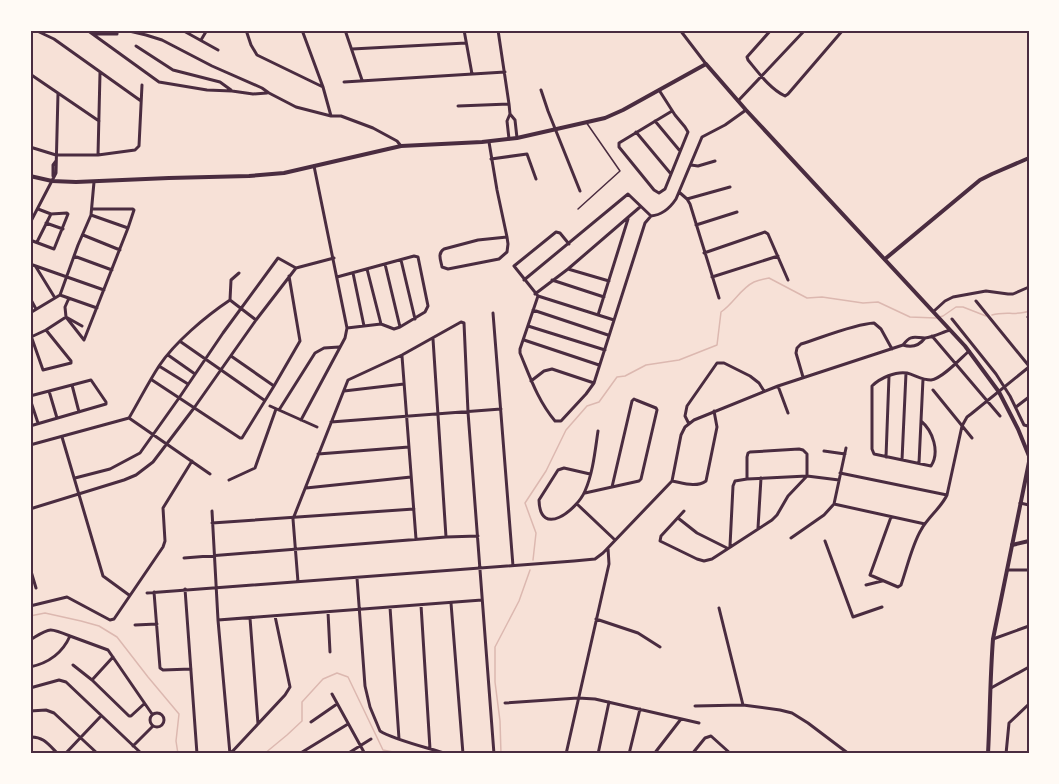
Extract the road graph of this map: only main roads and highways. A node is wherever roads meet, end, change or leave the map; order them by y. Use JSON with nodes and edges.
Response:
{"nodes":[{"id":1,"x":1029,"y":158,"type":"edge"},
{"id":2,"x":30,"y":176,"type":"edge"},
{"id":3,"x":885,"y":259,"type":"junction"},
{"id":4,"x":1029,"y":456,"type":"edge"},
{"id":5,"x":1029,"y":462,"type":"edge"},
{"id":6,"x":1029,"y":541,"type":"edge"},
{"id":7,"x":1012,"y":545,"type":"junction"},
{"id":8,"x":988,"y":754,"type":"edge"}],
"edges":[{"from":1,"to":3,"type":"main road"},
{"from":2,"to":3,"type":"main road"},
{"from":3,"to":4,"type":"main road"},
{"from":5,"to":7,"type":"main road"},
{"from":6,"to":7,"type":"main road"},
{"from":7,"to":8,"type":"main road"}]}
